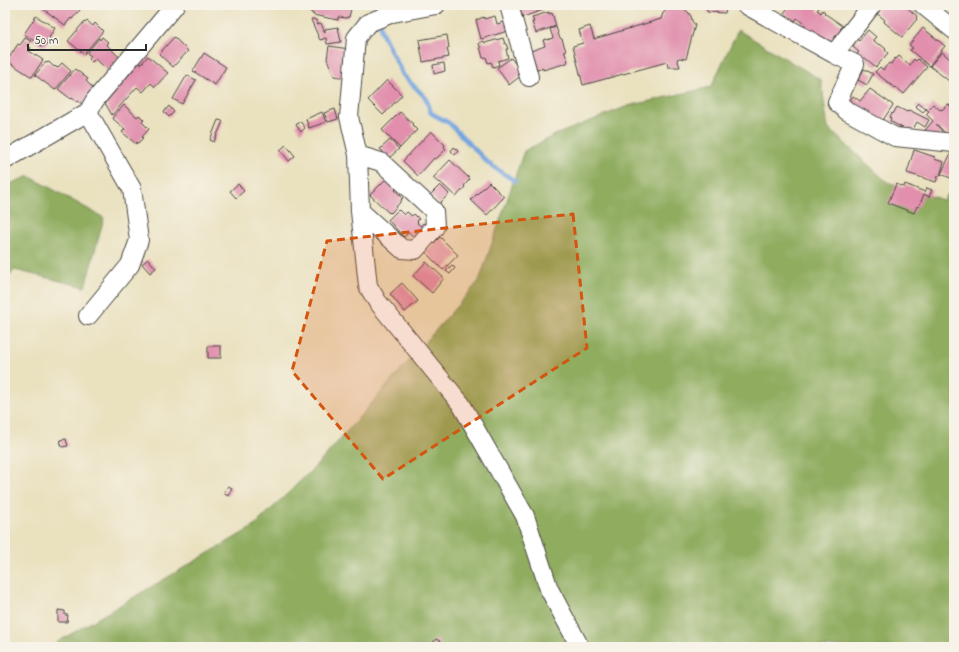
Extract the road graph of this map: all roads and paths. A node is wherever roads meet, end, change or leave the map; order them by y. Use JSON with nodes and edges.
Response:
{"nodes":[{"id":1,"x":176,"y":5,"type":"edge"},
{"id":2,"x":436,"y":5,"type":"edge"},
{"id":3,"x":509,"y":5,"type":"edge"},
{"id":4,"x":746,"y":5,"type":"edge"},
{"id":5,"x":872,"y":5,"type":"edge"},
{"id":6,"x":924,"y":5,"type":"edge"},
{"id":7,"x":392,"y":9,"type":"edge"},
{"id":8,"x":954,"y":30,"type":"edge"},
{"id":9,"x":834,"y":54,"type":"junction"},
{"id":10,"x":529,"y":77,"type":"dead end"},
{"id":11,"x":88,"y":112,"type":"junction"},
{"id":12,"x":954,"y":144,"type":"edge"},
{"id":13,"x":358,"y":154,"type":"junction"},
{"id":14,"x":5,"y":160,"type":"edge"},
{"id":15,"x":360,"y":211,"type":"junction"},
{"id":16,"x":88,"y":316,"type":"dead end"},
{"id":17,"x":580,"y":647,"type":"edge"}],
"edges":[{"from":1,"to":11,"type":"street"},
{"from":2,"to":7,"type":"street"},
{"from":3,"to":10,"type":"street"},
{"from":4,"to":9,"type":"street"},
{"from":5,"to":9,"type":"street"},
{"from":6,"to":8,"type":"street"},
{"from":7,"to":13,"type":"street"},
{"from":9,"to":12,"type":"street"},
{"from":11,"to":14,"type":"street"},
{"from":11,"to":16,"type":"street"},
{"from":13,"to":15,"type":"street"},
{"from":13,"to":15,"type":"street"},
{"from":15,"to":17,"type":"street"}]}
